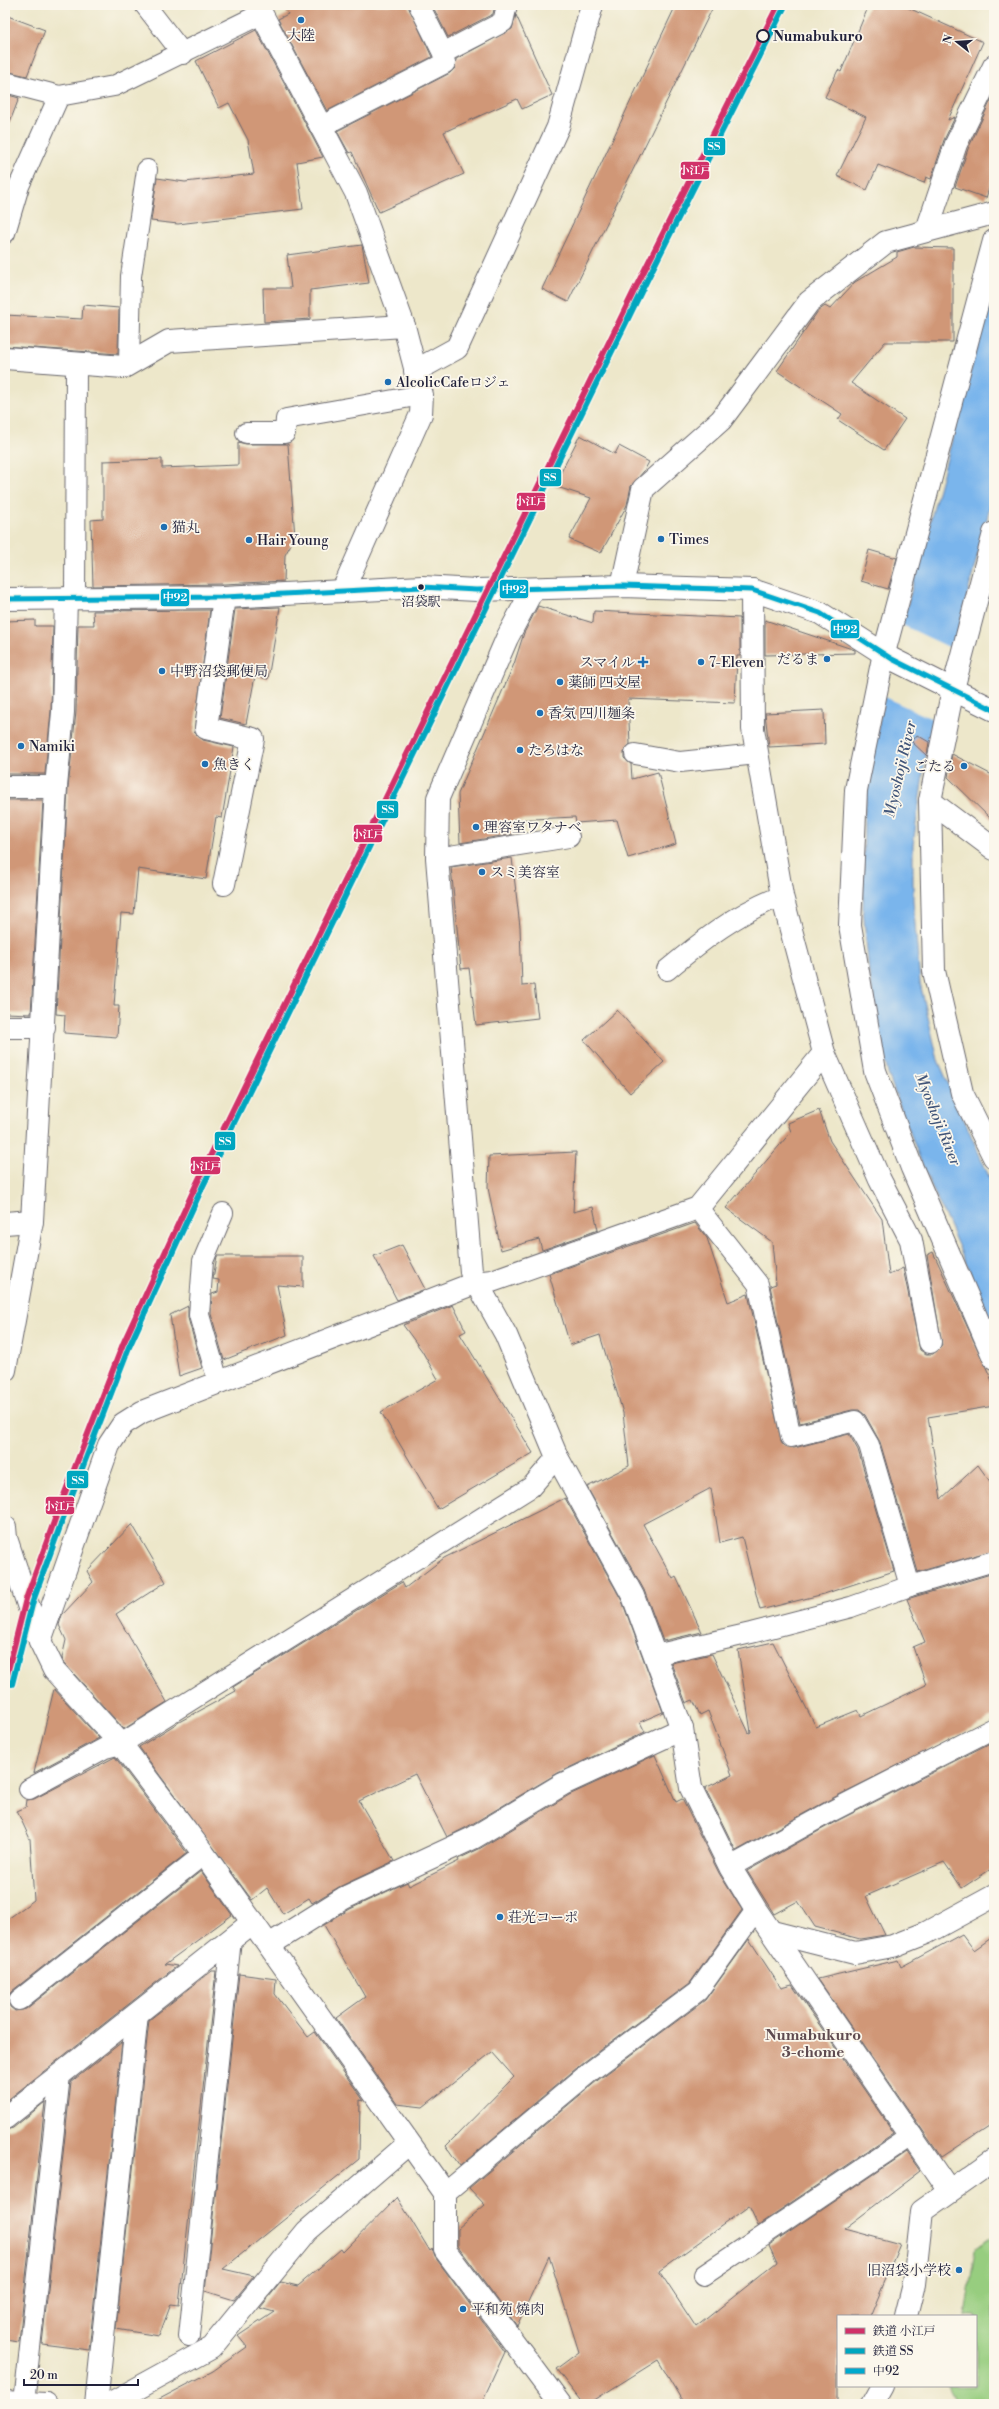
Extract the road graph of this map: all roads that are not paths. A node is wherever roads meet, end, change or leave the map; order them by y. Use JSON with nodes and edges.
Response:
{"nodes":[{"id":1,"x":145,"y":5,"type":"edge"},
{"id":2,"x":420,"y":5,"type":"edge"},
{"id":3,"x":507,"y":5,"type":"edge"},
{"id":4,"x":592,"y":5,"type":"edge"},
{"id":5,"x":259,"y":10,"type":"edge"},
{"id":6,"x":443,"y":53,"type":"junction"},
{"id":7,"x":183,"y":54,"type":"junction"},
{"id":8,"x":994,"y":66,"type":"edge"},
{"id":9,"x":5,"y":82,"type":"edge"},
{"id":10,"x":59,"y":96,"type":"junction"},
{"id":11,"x":320,"y":127,"type":"junction"},
{"id":12,"x":147,"y":170,"type":"dead end"},
{"id":13,"x":994,"y":213,"type":"edge"},
{"id":14,"x":927,"y":230,"type":"junction"},
{"id":15,"x":5,"y":234,"type":"edge"},
{"id":16,"x":994,"y":241,"type":"edge"},
{"id":17,"x":404,"y":326,"type":"junction"},
{"id":18,"x":5,"y":358,"type":"edge"},
{"id":19,"x":76,"y":364,"type":"junction"},
{"id":20,"x":129,"y":364,"type":"junction"},
{"id":21,"x":415,"y":371,"type":"junction"},
{"id":22,"x":422,"y":395,"type":"junction"},
{"id":23,"x":246,"y":433,"type":"dead end"},
{"id":24,"x":994,"y":533,"type":"edge"},
{"id":25,"x":622,"y":586,"type":"junction"},
{"id":26,"x":533,"y":589,"type":"junction"},
{"id":27,"x":343,"y":590,"type":"junction"},
{"id":28,"x":752,"y":590,"type":"junction"},
{"id":29,"x":224,"y":597,"type":"junction"},
{"id":30,"x":70,"y":598,"type":"junction"},
{"id":31,"x":5,"y":599,"type":"edge"},
{"id":32,"x":888,"y":656,"type":"junction"},
{"id":33,"x":949,"y":687,"type":"junction"},
{"id":34,"x":994,"y":710,"type":"edge"},
{"id":35,"x":635,"y":754,"type":"dead end"},
{"id":36,"x":757,"y":754,"type":"junction"},
{"id":37,"x":5,"y":787,"type":"edge"},
{"id":38,"x":56,"y":787,"type":"junction"},
{"id":39,"x":930,"y":801,"type":"junction"},
{"id":40,"x":569,"y":837,"type":"dead end"},
{"id":41,"x":994,"y":849,"type":"edge"},
{"id":42,"x":437,"y":858,"type":"junction"},
{"id":43,"x":224,"y":884,"type":"dead end"},
{"id":44,"x":782,"y":896,"type":"junction"},
{"id":45,"x":667,"y":970,"type":"dead end"},
{"id":46,"x":5,"y":1027,"type":"edge"},
{"id":47,"x":44,"y":1027,"type":"junction"},
{"id":48,"x":824,"y":1053,"type":"junction"},
{"id":49,"x":994,"y":1157,"type":"edge"},
{"id":50,"x":698,"y":1208,"type":"junction"},
{"id":51,"x":223,"y":1213,"type":"dead end"},
{"id":52,"x":32,"y":1221,"type":"junction"},
{"id":53,"x":5,"y":1223,"type":"edge"},
{"id":54,"x":475,"y":1283,"type":"junction"},
{"id":55,"x":930,"y":1342,"type":"dead end"},
{"id":56,"x":994,"y":1358,"type":"edge"},
{"id":57,"x":5,"y":1370,"type":"edge"},
{"id":58,"x":218,"y":1381,"type":"junction"},
{"id":59,"x":556,"y":1457,"type":"junction"},
{"id":60,"x":5,"y":1527,"type":"edge"},
{"id":61,"x":994,"y":1561,"type":"edge"},
{"id":62,"x":910,"y":1586,"type":"junction"},
{"id":63,"x":40,"y":1641,"type":"junction"},
{"id":64,"x":656,"y":1655,"type":"junction"},
{"id":65,"x":994,"y":1728,"type":"edge"},
{"id":66,"x":682,"y":1729,"type":"junction"},
{"id":67,"x":121,"y":1744,"type":"junction"},
{"id":68,"x":29,"y":1789,"type":"dead end"},
{"id":69,"x":204,"y":1854,"type":"junction"},
{"id":70,"x":730,"y":1867,"type":"junction"},
{"id":71,"x":994,"y":1896,"type":"edge"},
{"id":72,"x":756,"y":1910,"type":"junction"},
{"id":73,"x":253,"y":1922,"type":"junction"},
{"id":74,"x":772,"y":1932,"type":"junction"},
{"id":75,"x":231,"y":1939,"type":"junction"},
{"id":76,"x":269,"y":1945,"type":"junction"},
{"id":77,"x":19,"y":2000,"type":"dead end"},
{"id":78,"x":137,"y":2014,"type":"junction"},
{"id":79,"x":60,"y":2075,"type":"junction"},
{"id":80,"x":5,"y":2118,"type":"edge"},
{"id":81,"x":912,"y":2135,"type":"junction"},
{"id":82,"x":408,"y":2144,"type":"junction"},
{"id":83,"x":994,"y":2160,"type":"edge"},
{"id":84,"x":949,"y":2191,"type":"junction"},
{"id":85,"x":445,"y":2193,"type":"junction"},
{"id":86,"x":704,"y":2275,"type":"dead end"},
{"id":87,"x":906,"y":2315,"type":"edge"},
{"id":88,"x":189,"y":2336,"type":"dead end"},
{"id":89,"x":881,"y":2387,"type":"edge"},
{"id":90,"x":14,"y":2402,"type":"edge"},
{"id":91,"x":46,"y":2404,"type":"edge"},
{"id":92,"x":96,"y":2404,"type":"edge"},
{"id":93,"x":109,"y":2404,"type":"edge"},
{"id":94,"x":560,"y":2404,"type":"edge"},
{"id":95,"x":872,"y":2404,"type":"edge"}],
"edges":[{"from":1,"to":7,"type":"lane"},
{"from":2,"to":6,"type":"lane"},
{"from":3,"to":6,"type":"lane"},
{"from":4,"to":21,"type":"street"},
{"from":5,"to":7,"type":"lane"},
{"from":5,"to":11,"type":"street"},
{"from":6,"to":11,"type":"lane"},
{"from":7,"to":10,"type":"lane"},
{"from":8,"to":14,"type":"street"},
{"from":9,"to":10,"type":"lane"},
{"from":10,"to":15,"type":"lane"},
{"from":11,"to":17,"type":"street"},
{"from":12,"to":20,"type":"lane"},
{"from":13,"to":14,"type":"street"},
{"from":14,"to":25,"type":"street"},
{"from":16,"to":32,"type":"street"},
{"from":17,"to":20,"type":"street"},
{"from":17,"to":21,"type":"street"},
{"from":18,"to":19,"type":"street"},
{"from":19,"to":20,"type":"street"},
{"from":19,"to":30,"type":"lane"},
{"from":21,"to":22,"type":"street"},
{"from":22,"to":23,"type":"lane"},
{"from":22,"to":27,"type":"street"},
{"from":24,"to":33,"type":"street"},
{"from":25,"to":26,"type":"street"},
{"from":25,"to":28,"type":"street"},
{"from":26,"to":27,"type":"street"},
{"from":26,"to":42,"type":"street"},
{"from":27,"to":29,"type":"street"},
{"from":28,"to":32,"type":"street"},
{"from":28,"to":36,"type":"street"},
{"from":29,"to":30,"type":"street"},
{"from":29,"to":43,"type":"street"},
{"from":30,"to":31,"type":"street"},
{"from":30,"to":38,"type":"street"},
{"from":32,"to":33,"type":"street"},
{"from":32,"to":56,"type":"street"},
{"from":33,"to":34,"type":"street"},
{"from":33,"to":39,"type":"street"},
{"from":35,"to":36,"type":"lane"},
{"from":36,"to":44,"type":"street"},
{"from":37,"to":38,"type":"street"},
{"from":38,"to":47,"type":"street"},
{"from":39,"to":41,"type":"street"},
{"from":39,"to":49,"type":"street"},
{"from":40,"to":42,"type":"lane"},
{"from":42,"to":54,"type":"street"},
{"from":44,"to":45,"type":"lane"},
{"from":44,"to":48,"type":"street"},
{"from":46,"to":47,"type":"street"},
{"from":47,"to":52,"type":"street"},
{"from":48,"to":50,"type":"street"},
{"from":48,"to":55,"type":"street"},
{"from":50,"to":54,"type":"street"},
{"from":50,"to":62,"type":"lane"},
{"from":51,"to":58,"type":"lane"},
{"from":52,"to":53,"type":"street"},
{"from":52,"to":57,"type":"street"},
{"from":54,"to":58,"type":"street"},
{"from":54,"to":59,"type":"street"},
{"from":58,"to":63,"type":"street"},
{"from":59,"to":64,"type":"street"},
{"from":59,"to":67,"type":"lane"},
{"from":60,"to":63,"type":"street"},
{"from":61,"to":62,"type":"lane"},
{"from":62,"to":64,"type":"lane"},
{"from":63,"to":67,"type":"street"},
{"from":64,"to":66,"type":"street"},
{"from":65,"to":70,"type":"lane"},
{"from":66,"to":70,"type":"street"},
{"from":66,"to":76,"type":"street"},
{"from":67,"to":68,"type":"lane"},
{"from":67,"to":69,"type":"street"},
{"from":69,"to":73,"type":"street"},
{"from":69,"to":77,"type":"lane"},
{"from":70,"to":72,"type":"street"},
{"from":71,"to":74,"type":"street"},
{"from":72,"to":74,"type":"street"},
{"from":72,"to":85,"type":"lane"},
{"from":73,"to":75,"type":"street"},
{"from":73,"to":76,"type":"street"},
{"from":74,"to":81,"type":"street"},
{"from":75,"to":78,"type":"street"},
{"from":75,"to":88,"type":"lane"},
{"from":76,"to":82,"type":"street"},
{"from":78,"to":79,"type":"street"},
{"from":78,"to":92,"type":"street"},
{"from":79,"to":80,"type":"street"},
{"from":79,"to":90,"type":"lane"},
{"from":81,"to":84,"type":"street"},
{"from":81,"to":86,"type":"lane"},
{"from":82,"to":85,"type":"street"},
{"from":82,"to":93,"type":"street"},
{"from":83,"to":84,"type":"street"},
{"from":84,"to":87,"type":"street"},
{"from":85,"to":94,"type":"street"},
{"from":89,"to":95,"type":"street"},
{"from":90,"to":91,"type":"street"}]}
